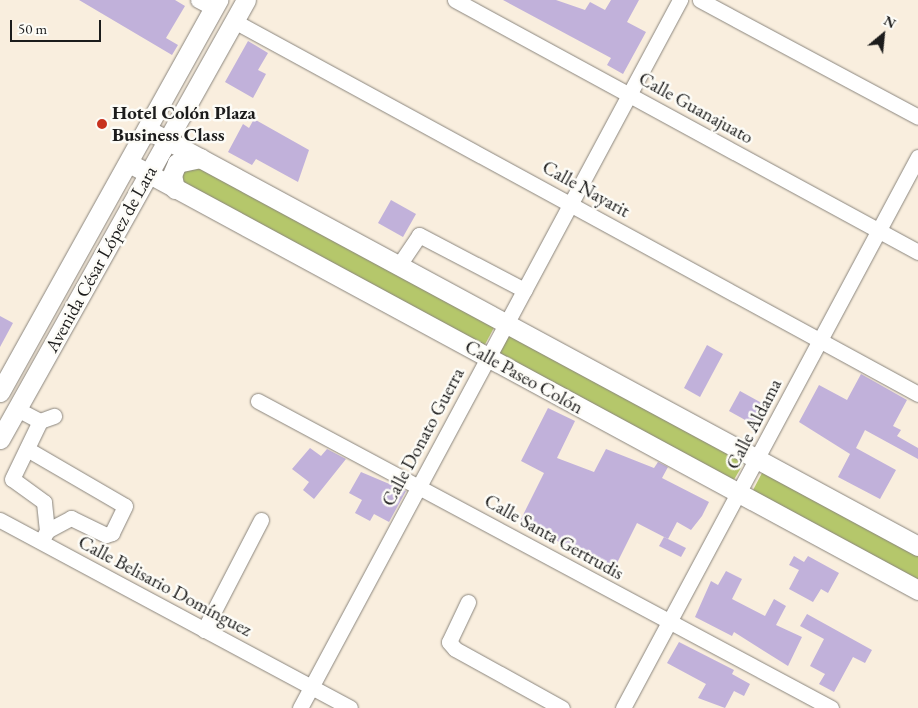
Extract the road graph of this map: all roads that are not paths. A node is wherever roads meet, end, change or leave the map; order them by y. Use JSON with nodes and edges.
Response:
{"nodes":[{"id":1,"x":246,"y":0,"type":"edge"},
{"id":2,"x":455,"y":0,"type":"edge"},
{"id":3,"x":680,"y":0,"type":"edge"},
{"id":4,"x":700,"y":0,"type":"edge"},
{"id":5,"x":210,"y":3,"type":"edge"},
{"id":6,"x":234,"y":21,"type":"junction"},
{"id":7,"x":629,"y":94,"type":"junction"},
{"id":8,"x":918,"y":117,"type":"edge"},
{"id":9,"x":148,"y":130,"type":"junction"},
{"id":10,"x":167,"y":140,"type":"junction"},
{"id":11,"x":918,"y":157,"type":"edge"},
{"id":12,"x":200,"y":158,"type":"junction"},
{"id":13,"x":129,"y":163,"type":"junction"},
{"id":14,"x":149,"y":174,"type":"junction"},
{"id":15,"x":175,"y":188,"type":"junction"},
{"id":16,"x":569,"y":203,"type":"junction"},
{"id":17,"x":878,"y":230,"type":"junction"},
{"id":18,"x":918,"y":252,"type":"edge"},
{"id":19,"x":399,"y":266,"type":"junction"},
{"id":20,"x":524,"y":290,"type":"junction"},
{"id":21,"x":507,"y":322,"type":"junction"},
{"id":22,"x":820,"y":340,"type":"junction"},
{"id":23,"x":488,"y":357,"type":"junction"},
{"id":24,"x":0,"y":392,"type":"edge"},
{"id":25,"x":918,"y":394,"type":"edge"},
{"id":26,"x":258,"y":401,"type":"dead end"},
{"id":27,"x":17,"y":409,"type":"junction"},
{"id":28,"x":0,"y":439,"type":"edge"},
{"id":29,"x":27,"y":449,"type":"junction"},
{"id":30,"x":758,"y":462,"type":"junction"},
{"id":31,"x":418,"y":486,"type":"junction"},
{"id":32,"x":739,"y":496,"type":"junction"},
{"id":33,"x":44,"y":502,"type":"junction"},
{"id":34,"x":71,"y":518,"type":"junction"},
{"id":35,"x":0,"y":520,"type":"edge"},
{"id":36,"x":261,"y":520,"type":"dead end"},
{"id":37,"x":44,"y":536,"type":"junction"},
{"id":38,"x":918,"y":546,"type":"edge"},
{"id":39,"x":918,"y":590,"type":"edge"},
{"id":40,"x":468,"y":602,"type":"dead end"},
{"id":41,"x":666,"y":621,"type":"junction"},
{"id":42,"x":204,"y":630,"type":"junction"},
{"id":43,"x":312,"y":686,"type":"junction"},
{"id":44,"x":300,"y":708,"type":"edge"},
{"id":45,"x":350,"y":708,"type":"edge"},
{"id":46,"x":562,"y":708,"type":"edge"},
{"id":47,"x":623,"y":708,"type":"edge"},
{"id":48,"x":831,"y":708,"type":"edge"}],
"edges":[{"from":1,"to":6,"type":"main road","name":"Avenida César López de Lara"},
{"from":2,"to":7,"type":"street","name":"Calle Guanajuato"},
{"from":3,"to":7,"type":"street","name":"Calle Donato Guerra"},
{"from":4,"to":8,"type":"street"},
{"from":5,"to":9,"type":"main road","name":"Avenida César López de Lara"},
{"from":6,"to":10,"type":"main road","name":"Avenida César López de Lara"},
{"from":6,"to":16,"type":"street","name":"Calle Nayarit"},
{"from":7,"to":16,"type":"street","name":"Calle Donato Guerra"},
{"from":7,"to":17,"type":"street","name":"Calle Guanajuato"},
{"from":9,"to":10,"type":"main road","name":"Calle Paseo Colón"},
{"from":9,"to":13,"type":"main road","name":"Avenida César López de Lara"},
{"from":10,"to":12,"type":"main road","name":"Calle Paseo Colón"},
{"from":10,"to":14,"type":"main road","name":"Avenida César López de Lara"},
{"from":11,"to":17,"type":"street","name":"Calle Aldama"},
{"from":12,"to":15,"type":"main road"},
{"from":12,"to":19,"type":"main road","name":"Calle Paseo Colón"},
{"from":13,"to":14,"type":"main road","name":"Calle Paseo Colón"},
{"from":13,"to":24,"type":"main road","name":"Avenida César López de Lara"},
{"from":14,"to":15,"type":"main road","name":"Calle Paseo Colón"},
{"from":14,"to":27,"type":"main road","name":"Avenida César López de Lara"},
{"from":15,"to":23,"type":"main road","name":"Calle Paseo Colón"},
{"from":16,"to":20,"type":"street","name":"Calle Donato Guerra"},
{"from":16,"to":22,"type":"street","name":"Calle Nayarit"},
{"from":17,"to":18,"type":"street","name":"Calle Guanajuato"},
{"from":17,"to":22,"type":"street","name":"Calle Aldama"},
{"from":19,"to":20,"type":"street"},
{"from":19,"to":21,"type":"main road","name":"Calle Paseo Colón"},
{"from":20,"to":21,"type":"street","name":"Calle Donato Guerra"},
{"from":21,"to":23,"type":"street","name":"Calle Donato Guerra"},
{"from":21,"to":30,"type":"main road","name":"Calle Paseo Colón"},
{"from":22,"to":25,"type":"street","name":"Calle Nayarit"},
{"from":22,"to":30,"type":"street","name":"Calle Aldama"},
{"from":23,"to":31,"type":"street","name":"Calle Donato Guerra"},
{"from":23,"to":32,"type":"main road","name":"Calle Paseo Colón"},
{"from":26,"to":31,"type":"street","name":"Calle Santa Gertrudis"},
{"from":27,"to":28,"type":"main road","name":"Avenida César López de Lara"},
{"from":27,"to":29,"type":"street"},
{"from":29,"to":33,"type":"street"},
{"from":29,"to":34,"type":"street"},
{"from":30,"to":32,"type":"street","name":"Calle Aldama"},
{"from":30,"to":38,"type":"main road","name":"Calle Paseo Colón"},
{"from":31,"to":41,"type":"street","name":"Calle Santa Gertrudis"},
{"from":31,"to":43,"type":"street","name":"Calle Donato Guerra"},
{"from":32,"to":39,"type":"main road","name":"Calle Paseo Colón"},
{"from":32,"to":41,"type":"street","name":"Calle Aldama"},
{"from":33,"to":34,"type":"street"},
{"from":33,"to":37,"type":"street"},
{"from":34,"to":37,"type":"street"},
{"from":35,"to":37,"type":"street","name":"Calle Belisario Domínguez"},
{"from":36,"to":42,"type":"street"},
{"from":37,"to":42,"type":"street","name":"Calle Belisario Domínguez"},
{"from":40,"to":46,"type":"street"},
{"from":41,"to":47,"type":"street","name":"Calle Aldama"},
{"from":41,"to":48,"type":"street","name":"Calle Santa Gertrudis"},
{"from":42,"to":43,"type":"street","name":"Calle Belisario Domínguez"},
{"from":43,"to":44,"type":"street","name":"Calle Donato Guerra"},
{"from":43,"to":45,"type":"street","name":"Calle Belisario Domínguez"}]}
